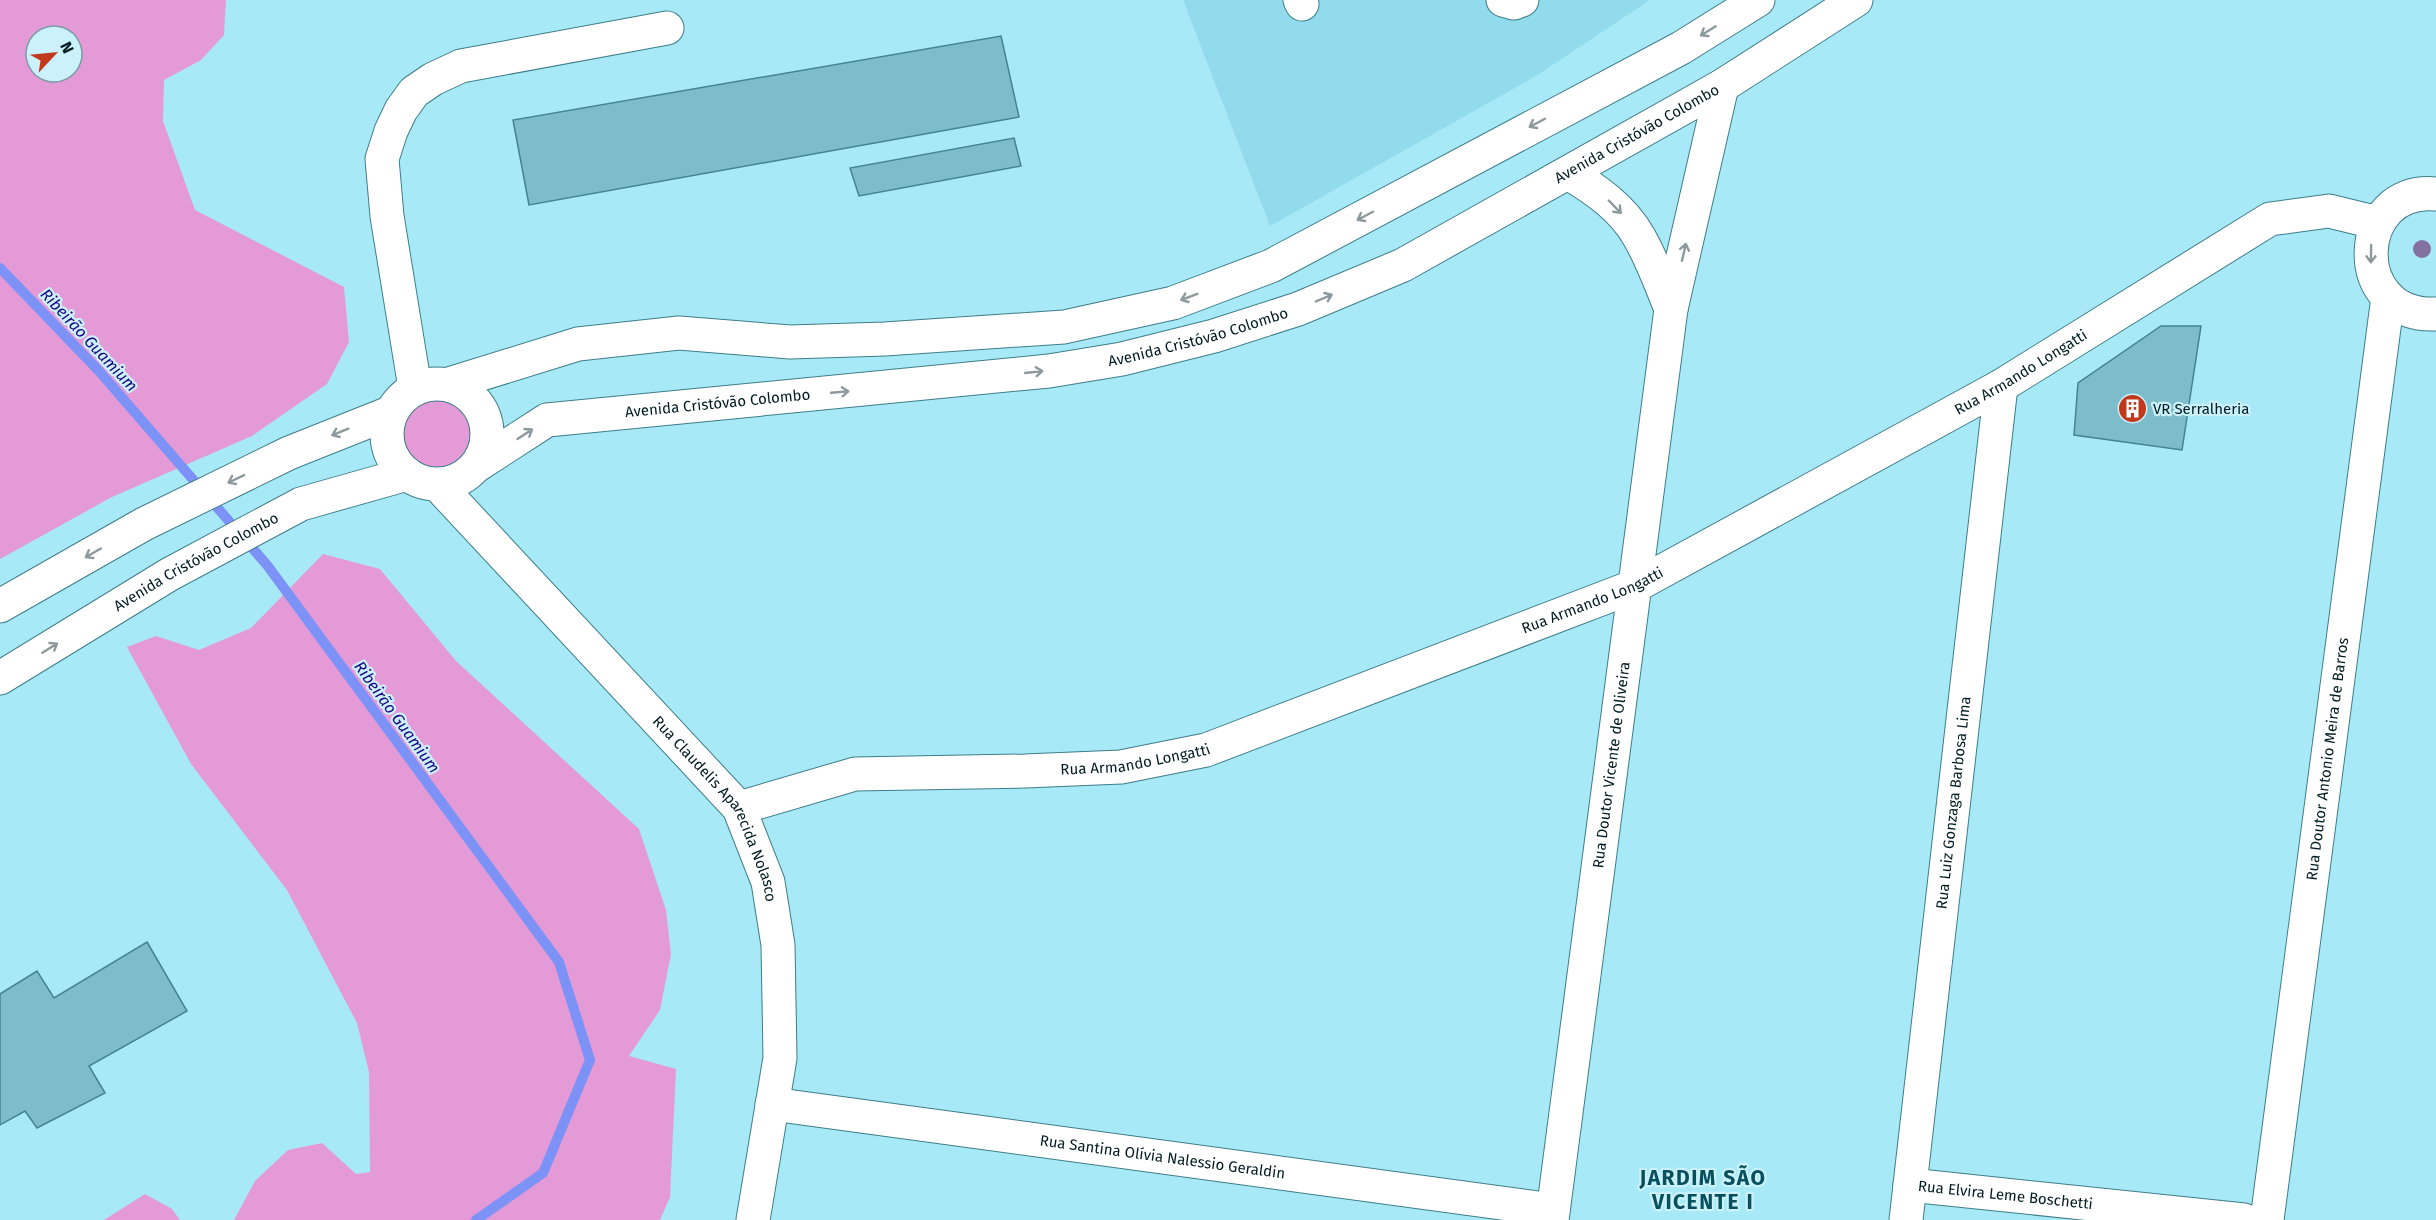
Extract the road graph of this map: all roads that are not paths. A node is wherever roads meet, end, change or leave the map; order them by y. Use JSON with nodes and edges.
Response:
{"nodes":[{"id":1,"x":1503,"y":0,"type":"edge"},
{"id":2,"x":1522,"y":0,"type":"edge"},
{"id":3,"x":1758,"y":0,"type":"edge"},
{"id":4,"x":1856,"y":0,"type":"edge"},
{"id":5,"x":667,"y":28,"type":"dead end"},
{"id":6,"x":1722,"y":86,"type":"junction"},
{"id":7,"x":1568,"y":173,"type":"junction"},
{"id":8,"x":2436,"y":194,"type":"edge"},
{"id":9,"x":2378,"y":223,"type":"junction"},
{"id":10,"x":2388,"y":297,"type":"junction"},
{"id":11,"x":1671,"y":309,"type":"junction"},
{"id":12,"x":2436,"y":314,"type":"edge"},
{"id":13,"x":449,"y":384,"type":"junction"},
{"id":14,"x":2001,"y":386,"type":"junction"},
{"id":15,"x":416,"y":388,"type":"junction"},
{"id":16,"x":392,"y":412,"type":"junction"},
{"id":17,"x":476,"y":466,"type":"junction"},
{"id":18,"x":406,"y":474,"type":"junction"},
{"id":19,"x":438,"y":484,"type":"junction"},
{"id":20,"x":1635,"y":586,"type":"junction"},
{"id":21,"x":0,"y":606,"type":"edge"},
{"id":22,"x":0,"y":678,"type":"edge"},
{"id":23,"x":739,"y":808,"type":"junction"},
{"id":24,"x":772,"y":1104,"type":"junction"},
{"id":25,"x":1910,"y":1185,"type":"junction"},
{"id":26,"x":1553,"y":1215,"type":"edge"},
{"id":27,"x":753,"y":1220,"type":"edge"},
{"id":28,"x":1906,"y":1220,"type":"edge"},
{"id":29,"x":2244,"y":1220,"type":"edge"},
{"id":30,"x":2267,"y":1220,"type":"edge"}],
"edges":[{"from":1,"to":2,"type":"street"},
{"from":3,"to":13,"type":"street","one_way":true},
{"from":4,"to":6,"type":"street","name":"Avenida Cristóvão Colombo"},
{"from":5,"to":15,"type":"street"},
{"from":6,"to":7,"type":"street","name":"Avenida Cristóvão Colombo"},
{"from":11,"to":6,"type":"street","name":"Rua Doutor Vicente de Oliveira","one_way":true},
{"from":7,"to":11,"type":"street","one_way":true},
{"from":17,"to":7,"type":"street","name":"Avenida Cristóvão Colombo","one_way":true},
{"from":8,"to":9,"type":"street"},
{"from":9,"to":10,"type":"street","one_way":true},
{"from":9,"to":14,"type":"street","name":"Rua Armando Longatti"},
{"from":10,"to":12,"type":"street"},
{"from":10,"to":30,"type":"street","name":"Rua Doutor Antonio Meira de Barros"},
{"from":11,"to":20,"type":"street","name":"Rua Doutor Vicente de Oliveira"},
{"from":13,"to":15,"type":"street"},
{"from":13,"to":17,"type":"street"},
{"from":14,"to":20,"type":"street","name":"Rua Armando Longatti"},
{"from":14,"to":25,"type":"street","name":"Rua Luiz Gonzaga Barbosa Lima"},
{"from":15,"to":16,"type":"street"},
{"from":16,"to":18,"type":"street"},
{"from":16,"to":21,"type":"street","one_way":true},
{"from":17,"to":19,"type":"street"},
{"from":18,"to":19,"type":"street"},
{"from":22,"to":18,"type":"street","name":"Avenida Cristóvão Colombo","one_way":true},
{"from":19,"to":23,"type":"street","name":"Rua Claudelis Aparecida Nolasco"},
{"from":20,"to":23,"type":"street","name":"Rua Armando Longatti"},
{"from":20,"to":26,"type":"street","name":"Rua Doutor Vicente de Oliveira"},
{"from":23,"to":24,"type":"street","name":"Rua Claudelis Aparecida Nolasco"},
{"from":24,"to":26,"type":"street","name":"Rua Santina Olívia Nalessio Geraldin"},
{"from":24,"to":27,"type":"street","name":"Rua Claudelis Aparecida Nolasco"},
{"from":25,"to":28,"type":"street","name":"Rua Luiz Gonzaga Barbosa Lima"},
{"from":25,"to":29,"type":"street","name":"Rua Elvira Leme Boschetti"}]}
